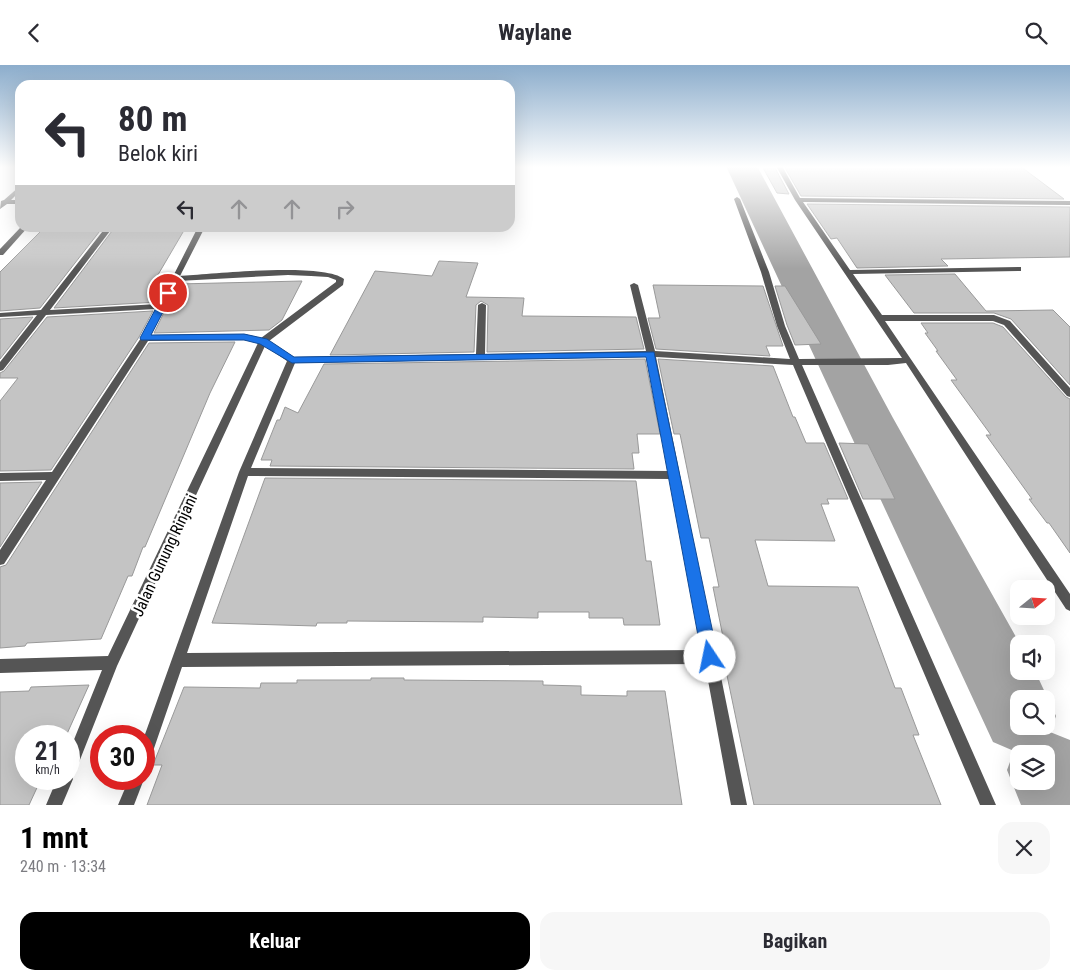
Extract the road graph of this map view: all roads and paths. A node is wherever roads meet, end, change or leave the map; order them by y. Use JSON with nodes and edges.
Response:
{"nodes":[{"id":1,"x":738,"y":201,"type":"edge"},
{"id":2,"x":799,"y":201,"type":"edge"},
{"id":3,"x":902,"y":201,"type":"edge"},
{"id":4,"x":3,"y":202,"type":"edge"},
{"id":5,"x":1070,"y":203,"type":"edge"},
{"id":6,"x":0,"y":207,"type":"edge"},
{"id":7,"x":21,"y":232,"type":"edge"},
{"id":8,"x":106,"y":232,"type":"edge"},
{"id":9,"x":200,"y":232,"type":"edge"},
{"id":10,"x":0,"y":253,"type":"edge"},
{"id":11,"x":1018,"y":269,"type":"dead end"},
{"id":12,"x":847,"y":272,"type":"junction"},
{"id":13,"x":176,"y":279,"type":"junction"},
{"id":14,"x":634,"y":285,"type":"dead end"},
{"id":15,"x":482,"y":305,"type":"dead end"},
{"id":16,"x":160,"y":306,"type":"junction"},
{"id":17,"x":44,"y":313,"type":"junction"},
{"id":18,"x":0,"y":315,"type":"edge"},
{"id":19,"x":879,"y":318,"type":"junction"},
{"id":20,"x":145,"y":338,"type":"junction"},
{"id":21,"x":263,"y":341,"type":"junction"},
{"id":22,"x":650,"y":354,"type":"junction"},
{"id":23,"x":480,"y":357,"type":"junction"},
{"id":24,"x":908,"y":359,"type":"junction"},
{"id":25,"x":292,"y":360,"type":"junction"},
{"id":26,"x":796,"y":362,"type":"junction"},
{"id":27,"x":0,"y":368,"type":"edge"},
{"id":28,"x":1070,"y":394,"type":"edge"},
{"id":29,"x":244,"y":472,"type":"junction"},
{"id":30,"x":674,"y":475,"type":"junction"},
{"id":31,"x":54,"y":476,"type":"junction"},
{"id":32,"x":0,"y":477,"type":"edge"},
{"id":33,"x":0,"y":560,"type":"edge"},
{"id":34,"x":1070,"y":605,"type":"edge"},
{"id":35,"x":710,"y":657,"type":"junction"},
{"id":36,"x":179,"y":660,"type":"junction"},
{"id":37,"x":112,"y":663,"type":"junction"},
{"id":38,"x":0,"y":666,"type":"edge"},
{"id":39,"x":155,"y":727,"type":"edge"},
{"id":40,"x":80,"y":743,"type":"edge"},
{"id":41,"x":60,"y":790,"type":"edge"},
{"id":42,"x":132,"y":790,"type":"edge"},
{"id":43,"x":54,"y":805,"type":"edge"},
{"id":44,"x":126,"y":805,"type":"edge"},
{"id":45,"x":739,"y":805,"type":"edge"},
{"id":46,"x":988,"y":805,"type":"edge"}],
"edges":[{"from":1,"to":26,"type":"street"},
{"from":2,"to":12,"type":"street"},
{"from":3,"to":5,"type":"street"},
{"from":4,"to":6,"type":"street"},
{"from":7,"to":10,"type":"street"},
{"from":8,"to":17,"type":"street"},
{"from":9,"to":13,"type":"street"},
{"from":11,"to":12,"type":"street"},
{"from":12,"to":19,"type":"street"},
{"from":13,"to":16,"type":"street"},
{"from":13,"to":21,"type":"street"},
{"from":14,"to":22,"type":"street"},
{"from":15,"to":23,"type":"street"},
{"from":16,"to":17,"type":"street"},
{"from":16,"to":20,"type":"street"},
{"from":17,"to":18,"type":"street"},
{"from":17,"to":27,"type":"street"},
{"from":19,"to":24,"type":"street"},
{"from":19,"to":28,"type":"street"},
{"from":20,"to":21,"type":"street"},
{"from":20,"to":31,"type":"street"},
{"from":21,"to":25,"type":"street"},
{"from":21,"to":37,"type":"street","name":"Jalan Gunung Rinjani"},
{"from":22,"to":23,"type":"street"},
{"from":22,"to":26,"type":"street"},
{"from":22,"to":30,"type":"street"},
{"from":23,"to":25,"type":"street"},
{"from":24,"to":26,"type":"street"},
{"from":24,"to":34,"type":"street"},
{"from":25,"to":29,"type":"street"},
{"from":26,"to":46,"type":"street"},
{"from":29,"to":30,"type":"street"},
{"from":29,"to":36,"type":"street"},
{"from":30,"to":35,"type":"street"},
{"from":31,"to":32,"type":"street"},
{"from":31,"to":33,"type":"street"},
{"from":35,"to":36,"type":"street"},
{"from":35,"to":45,"type":"street"},
{"from":36,"to":39,"type":"street"},
{"from":37,"to":38,"type":"street"},
{"from":37,"to":40,"type":"street","name":"Jalan Gunung Rinjani"},
{"from":41,"to":43,"type":"street"},
{"from":42,"to":44,"type":"street"}]}
